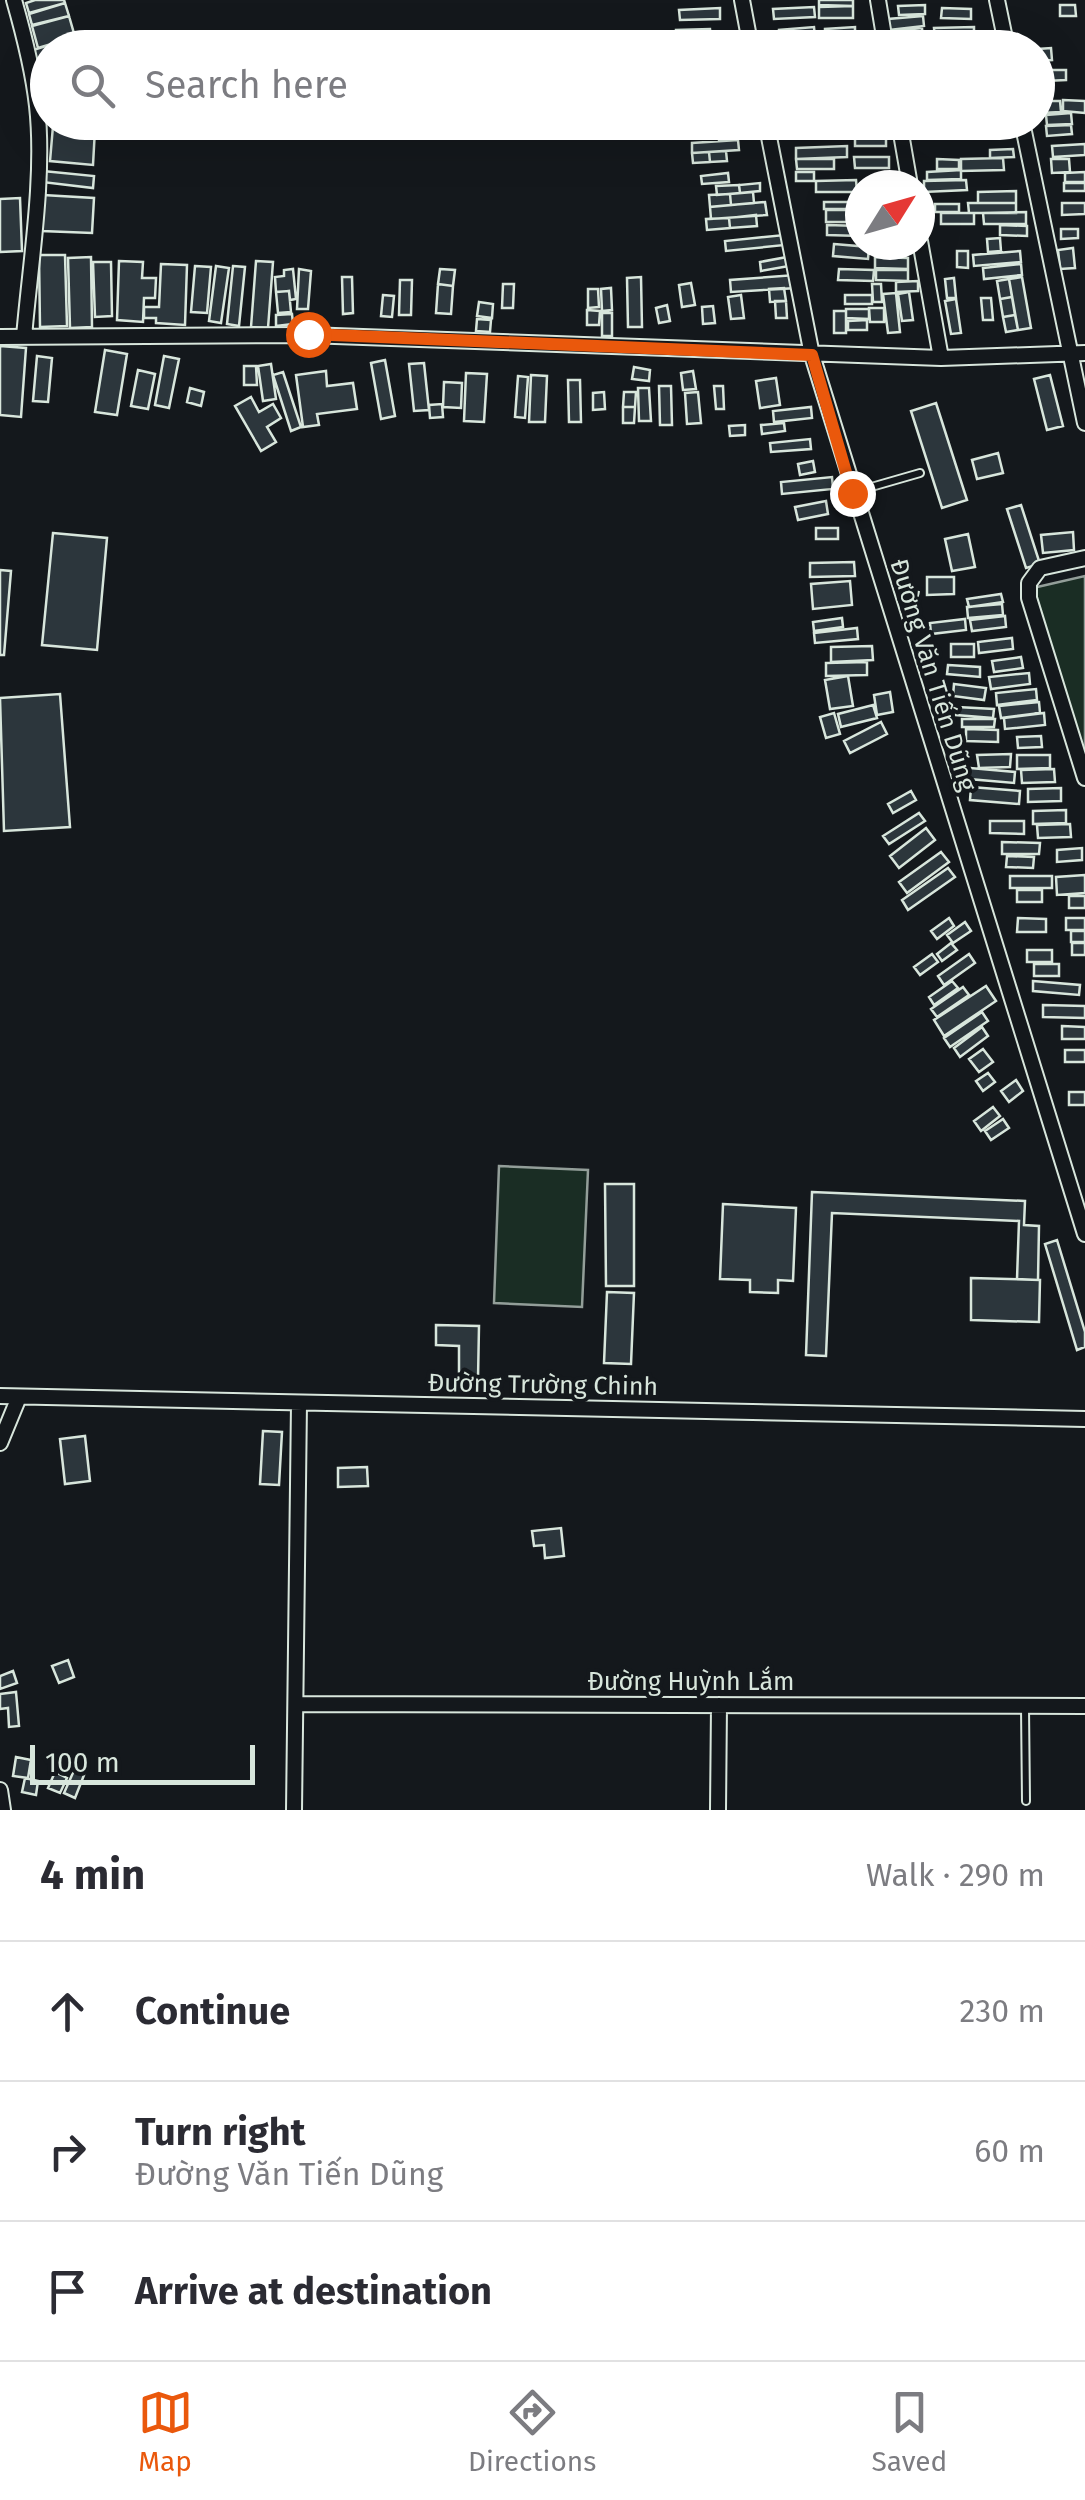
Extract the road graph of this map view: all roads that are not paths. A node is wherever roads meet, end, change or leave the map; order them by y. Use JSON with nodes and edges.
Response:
{"nodes":[{"id":1,"x":14,"y":0,"type":"edge"},
{"id":2,"x":742,"y":0,"type":"edge"},
{"id":3,"x":878,"y":0,"type":"edge"},
{"id":4,"x":997,"y":0,"type":"edge"},
{"id":5,"x":748,"y":30,"type":"edge"},
{"id":6,"x":883,"y":30,"type":"edge"},
{"id":7,"x":1003,"y":30,"type":"edge"},
{"id":8,"x":30,"y":66,"type":"edge"},
{"id":9,"x":37,"y":140,"type":"edge"},
{"id":10,"x":770,"y":140,"type":"edge"},
{"id":11,"x":902,"y":140,"type":"edge"},
{"id":12,"x":1026,"y":140,"type":"edge"},
{"id":13,"x":907,"y":170,"type":"edge"},
{"id":14,"x":923,"y":260,"type":"edge"},
{"id":15,"x":24,"y":336,"type":"junction"},
{"id":16,"x":0,"y":337,"type":"edge"},
{"id":17,"x":1077,"y":354,"type":"edge"},
{"id":18,"x":812,"y":355,"type":"junction"},
{"id":19,"x":940,"y":358,"type":"junction"},
{"id":20,"x":1085,"y":424,"type":"edge"},
{"id":21,"x":920,"y":473,"type":"dead end"},
{"id":22,"x":852,"y":493,"type":"junction"},
{"id":23,"x":1085,"y":558,"type":"edge"},
{"id":24,"x":1085,"y":778,"type":"edge"},
{"id":25,"x":1085,"y":1234,"type":"edge"},
{"id":26,"x":0,"y":1396,"type":"edge"},
{"id":27,"x":19,"y":1397,"type":"junction"},
{"id":28,"x":299,"y":1402,"type":"junction"},
{"id":29,"x":1085,"y":1419,"type":"edge"},
{"id":30,"x":0,"y":1443,"type":"edge"},
{"id":31,"x":296,"y":1704,"type":"junction"},
{"id":32,"x":720,"y":1705,"type":"junction"},
{"id":33,"x":1026,"y":1706,"type":"junction"},
{"id":34,"x":1085,"y":1706,"type":"edge"},
{"id":35,"x":0,"y":1790,"type":"edge"},
{"id":36,"x":1026,"y":1801,"type":"dead end"},
{"id":37,"x":3,"y":1810,"type":"edge"},
{"id":38,"x":294,"y":1810,"type":"edge"},
{"id":39,"x":718,"y":1810,"type":"edge"}],
"edges":[{"from":1,"to":8,"type":"street"},
{"from":2,"to":5,"type":"street"},
{"from":3,"to":6,"type":"street"},
{"from":4,"to":7,"type":"street"},
{"from":9,"to":15,"type":"street"},
{"from":10,"to":18,"type":"street","name":"Đường Văn Tiến Dũng"},
{"from":11,"to":13,"type":"street"},
{"from":12,"to":17,"type":"street"},
{"from":14,"to":19,"type":"street"},
{"from":15,"to":16,"type":"street"},
{"from":15,"to":18,"type":"street"},
{"from":17,"to":19,"type":"street"},
{"from":17,"to":20,"type":"street"},
{"from":18,"to":19,"type":"street"},
{"from":18,"to":22,"type":"street","name":"Đường Văn Tiến Dũng"},
{"from":21,"to":22,"type":"lane"},
{"from":22,"to":25,"type":"street","name":"Đường Văn Tiến Dũng"},
{"from":23,"to":24,"type":"street"},
{"from":26,"to":27,"type":"street","name":"Đường Trường Chinh"},
{"from":27,"to":28,"type":"street","name":"Đường Trường Chinh"},
{"from":27,"to":30,"type":"street"},
{"from":28,"to":29,"type":"street","name":"Đường Trường Chinh"},
{"from":28,"to":31,"type":"street"},
{"from":31,"to":32,"type":"street","name":"Đường Huỳnh Lắm"},
{"from":31,"to":38,"type":"street"},
{"from":32,"to":33,"type":"street","name":"Đường Huỳnh Lắm"},
{"from":32,"to":39,"type":"street"},
{"from":33,"to":34,"type":"street","name":"Đường Huỳnh Lắm"},
{"from":33,"to":36,"type":"lane"},
{"from":35,"to":37,"type":"street"}]}
